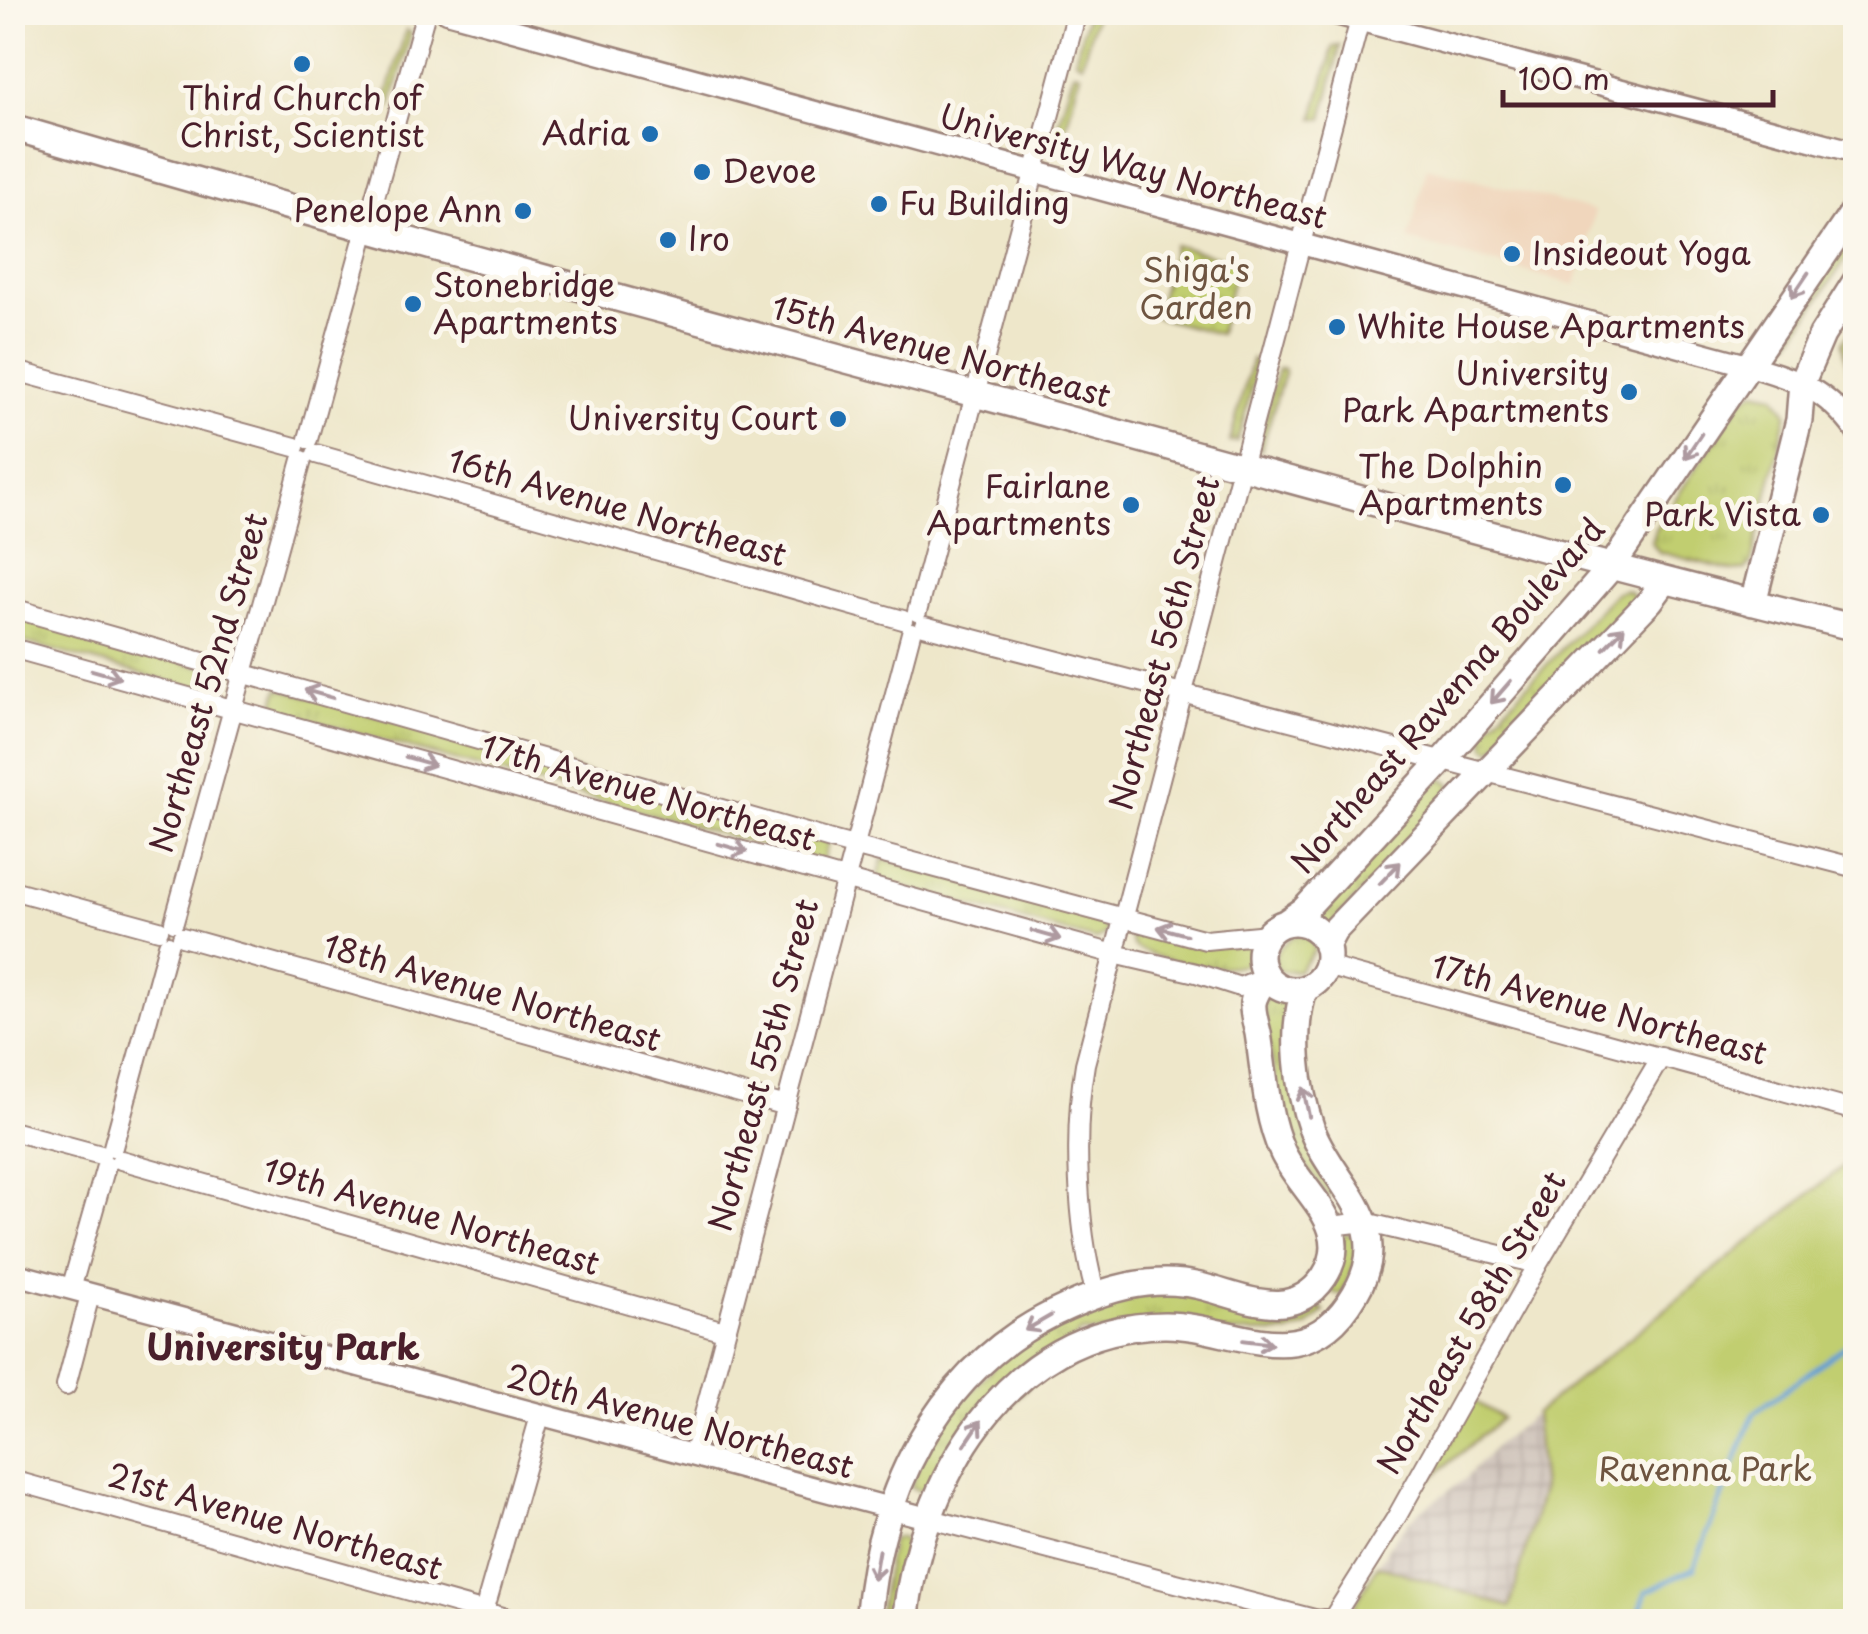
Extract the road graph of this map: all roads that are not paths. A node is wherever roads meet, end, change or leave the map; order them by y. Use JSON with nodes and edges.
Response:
{"nodes":[{"id":1,"x":426,"y":12,"type":"edge"},
{"id":2,"x":447,"y":12,"type":"edge"},
{"id":3,"x":1077,"y":12,"type":"edge"},
{"id":4,"x":1328,"y":12,"type":"edge"},
{"id":5,"x":1361,"y":17,"type":"edge"},
{"id":6,"x":12,"y":128,"type":"edge"},
{"id":7,"x":1856,"y":152,"type":"edge"},
{"id":8,"x":1034,"y":171,"type":"junction"},
{"id":9,"x":1856,"y":208,"type":"edge"},
{"id":10,"x":364,"y":230,"type":"junction"},
{"id":11,"x":1301,"y":244,"type":"junction"},
{"id":12,"x":1856,"y":281,"type":"edge"},
{"id":13,"x":1747,"y":365,"type":"junction"},
{"id":14,"x":12,"y":370,"type":"edge"},
{"id":15,"x":1802,"y":382,"type":"junction"},
{"id":16,"x":973,"y":394,"type":"junction"},
{"id":17,"x":1856,"y":431,"type":"edge"},
{"id":18,"x":305,"y":450,"type":"junction"},
{"id":19,"x":1241,"y":469,"type":"junction"},
{"id":20,"x":1612,"y":566,"type":"junction"},
{"id":21,"x":1665,"y":582,"type":"junction"},
{"id":22,"x":1754,"y":603,"type":"junction"},
{"id":23,"x":12,"y":608,"type":"edge"},
{"id":24,"x":914,"y":623,"type":"junction"},
{"id":25,"x":1856,"y":628,"type":"edge"},
{"id":26,"x":12,"y":648,"type":"edge"},
{"id":27,"x":243,"y":672,"type":"junction"},
{"id":28,"x":1182,"y":692,"type":"junction"},
{"id":29,"x":233,"y":709,"type":"junction"},
{"id":30,"x":1442,"y":761,"type":"junction"},
{"id":31,"x":1488,"y":771,"type":"junction"},
{"id":32,"x":854,"y":846,"type":"junction"},
{"id":33,"x":1856,"y":868,"type":"edge"},
{"id":34,"x":845,"y":879,"type":"junction"},
{"id":35,"x":12,"y":890,"type":"edge"},
{"id":36,"x":1124,"y":918,"type":"junction"},
{"id":37,"x":1276,"y":929,"type":"junction"},
{"id":38,"x":171,"y":934,"type":"junction"},
{"id":39,"x":1114,"y":954,"type":"junction"},
{"id":40,"x":1326,"y":956,"type":"junction"},
{"id":41,"x":1266,"y":976,"type":"junction"},
{"id":42,"x":1305,"y":988,"type":"junction"},
{"id":43,"x":1246,"y":995,"type":"junction"},
{"id":44,"x":1661,"y":1057,"type":"junction"},
{"id":45,"x":786,"y":1106,"type":"junction"},
{"id":46,"x":1856,"y":1110,"type":"edge"},
{"id":47,"x":12,"y":1131,"type":"edge"},
{"id":48,"x":110,"y":1157,"type":"junction"},
{"id":49,"x":1365,"y":1222,"type":"junction"},
{"id":50,"x":1332,"y":1226,"type":"junction"},
{"id":51,"x":1538,"y":1264,"type":"junction"},
{"id":52,"x":12,"y":1274,"type":"edge"},
{"id":53,"x":80,"y":1292,"type":"junction"},
{"id":54,"x":1096,"y":1295,"type":"junction"},
{"id":55,"x":724,"y":1331,"type":"junction"},
{"id":56,"x":66,"y":1386,"type":"dead end"},
{"id":57,"x":540,"y":1416,"type":"junction"},
{"id":58,"x":692,"y":1456,"type":"junction"},
{"id":59,"x":12,"y":1480,"type":"edge"},
{"id":60,"x":888,"y":1508,"type":"junction"},
{"id":61,"x":927,"y":1518,"type":"junction"},
{"id":62,"x":482,"y":1616,"type":"edge"},
{"id":63,"x":1323,"y":1620,"type":"edge"},
{"id":64,"x":521,"y":1622,"type":"edge"},
{"id":65,"x":868,"y":1622,"type":"edge"},
{"id":66,"x":905,"y":1622,"type":"edge"}],
"edges":[{"from":1,"to":10,"type":"street","name":"Northeast 52nd Street"},
{"from":2,"to":8,"type":"street","name":"University Way Northeast"},
{"from":3,"to":8,"type":"street","name":"Northeast 55th Street"},
{"from":4,"to":5,"type":"street"},
{"from":5,"to":7,"type":"street"},
{"from":5,"to":11,"type":"street","name":"Northeast 56th Street"},
{"from":6,"to":10,"type":"main road","name":"15th Avenue Northeast"},
{"from":8,"to":11,"type":"street","name":"University Way Northeast"},
{"from":8,"to":16,"type":"street","name":"Northeast 55th Street"},
{"from":9,"to":13,"type":"main road","name":"Northeast Ravenna Boulevard","one_way":true},
{"from":10,"to":16,"type":"main road","name":"15th Avenue Northeast"},
{"from":10,"to":18,"type":"street","name":"Northeast 52nd Street"},
{"from":11,"to":13,"type":"street","name":"University Way Northeast"},
{"from":11,"to":19,"type":"street","name":"Northeast 56th Street"},
{"from":12,"to":15,"type":"main road"},
{"from":13,"to":15,"type":"street","name":"University Way Northeast"},
{"from":13,"to":20,"type":"main road","name":"Northeast Ravenna Boulevard","one_way":true},
{"from":14,"to":18,"type":"street","name":"16th Avenue Northeast"},
{"from":15,"to":17,"type":"street"},
{"from":15,"to":22,"type":"main road"},
{"from":16,"to":19,"type":"main road","name":"15th Avenue Northeast"},
{"from":16,"to":24,"type":"street","name":"Northeast 55th Street"},
{"from":18,"to":24,"type":"street","name":"16th Avenue Northeast"},
{"from":18,"to":27,"type":"street","name":"Northeast 52nd Street"},
{"from":19,"to":20,"type":"main road","name":"15th Avenue Northeast"},
{"from":19,"to":28,"type":"street","name":"Northeast 56th Street"},
{"from":20,"to":21,"type":"main road","name":"15th Avenue Northeast"},
{"from":20,"to":30,"type":"main road","name":"Northeast Ravenna Boulevard","one_way":true},
{"from":21,"to":22,"type":"main road","name":"15th Avenue Northeast"},
{"from":31,"to":21,"type":"main road","one_way":true},
{"from":22,"to":25,"type":"main road","name":"15th Avenue Northeast"},
{"from":23,"to":27,"type":"street","name":"17th Avenue Northeast"},
{"from":24,"to":28,"type":"street","name":"16th Avenue Northeast"},
{"from":24,"to":32,"type":"street","name":"Northeast 55th Street"},
{"from":26,"to":29,"type":"street","name":"17th Avenue Northeast","one_way":true},
{"from":27,"to":29,"type":"street","name":"Northeast 52nd Street"},
{"from":32,"to":27,"type":"street","name":"17th Avenue Northeast","one_way":true},
{"from":28,"to":30,"type":"street","name":"16th Avenue Northeast"},
{"from":28,"to":36,"type":"street","name":"Northeast 56th Street"},
{"from":29,"to":34,"type":"street","name":"17th Avenue Northeast","one_way":true},
{"from":29,"to":38,"type":"street","name":"Northeast 52nd Street"},
{"from":30,"to":31,"type":"street","name":"16th Avenue Northeast"},
{"from":30,"to":37,"type":"main road","name":"Northeast Ravenna Boulevard"},
{"from":31,"to":33,"type":"street","name":"16th Avenue Northeast"},
{"from":40,"to":31,"type":"main road","one_way":true},
{"from":32,"to":34,"type":"street","name":"Northeast 55th Street"},
{"from":32,"to":36,"type":"street","name":"17th Avenue Northeast"},
{"from":34,"to":39,"type":"street","name":"17th Avenue Northeast","one_way":true},
{"from":34,"to":45,"type":"street","name":"Northeast 55th Street"},
{"from":35,"to":38,"type":"street","name":"18th Avenue Northeast"},
{"from":37,"to":36,"type":"street","name":"17th Avenue Northeast","one_way":true},
{"from":36,"to":39,"type":"street","name":"Northeast 56th Street"},
{"from":37,"to":40,"type":"main road"},
{"from":37,"to":41,"type":"main road"},
{"from":38,"to":45,"type":"street","name":"18th Avenue Northeast"},
{"from":38,"to":48,"type":"street","name":"Northeast 52nd Street"},
{"from":39,"to":43,"type":"street","name":"17th Avenue Northeast"},
{"from":39,"to":54,"type":"street","name":"Northeast 56th Street"},
{"from":40,"to":42,"type":"main road"},
{"from":40,"to":44,"type":"street","name":"17th Avenue Northeast"},
{"from":41,"to":42,"type":"main road"},
{"from":41,"to":43,"type":"main road"},
{"from":49,"to":42,"type":"main road","one_way":true},
{"from":43,"to":50,"type":"main road"},
{"from":44,"to":46,"type":"street","name":"17th Avenue Northeast"},
{"from":44,"to":51,"type":"street","name":"Northeast 58th Street"},
{"from":45,"to":55,"type":"street","name":"Northeast 55th Street"},
{"from":47,"to":48,"type":"street","name":"19th Avenue Northeast"},
{"from":48,"to":53,"type":"street","name":"Northeast 52nd Street"},
{"from":48,"to":55,"type":"street","name":"19th Avenue Northeast"},
{"from":49,"to":50,"type":"street"},
{"from":49,"to":51,"type":"street"},
{"from":61,"to":49,"type":"main road","one_way":true},
{"from":50,"to":54,"type":"main road"},
{"from":51,"to":63,"type":"street","name":"Northeast 58th Street"},
{"from":52,"to":53,"type":"street","name":"20th Avenue Northeast"},
{"from":53,"to":56,"type":"street","name":"Northeast 52nd Street"},
{"from":53,"to":57,"type":"street","name":"20th Avenue Northeast"},
{"from":54,"to":60,"type":"main road","one_way":true},
{"from":55,"to":58,"type":"street","name":"Northeast 55th Street"},
{"from":57,"to":58,"type":"street","name":"20th Avenue Northeast"},
{"from":57,"to":62,"type":"street"},
{"from":58,"to":60,"type":"street","name":"20th Avenue Northeast"},
{"from":59,"to":62,"type":"street","name":"21st Avenue Northeast"},
{"from":60,"to":61,"type":"street","name":"20th Avenue Northeast"},
{"from":60,"to":65,"type":"main road","one_way":true},
{"from":61,"to":63,"type":"street","name":"20th Avenue Northeast"},
{"from":61,"to":66,"type":"main road"},
{"from":62,"to":64,"type":"street","name":"21st Avenue Northeast"}]}
